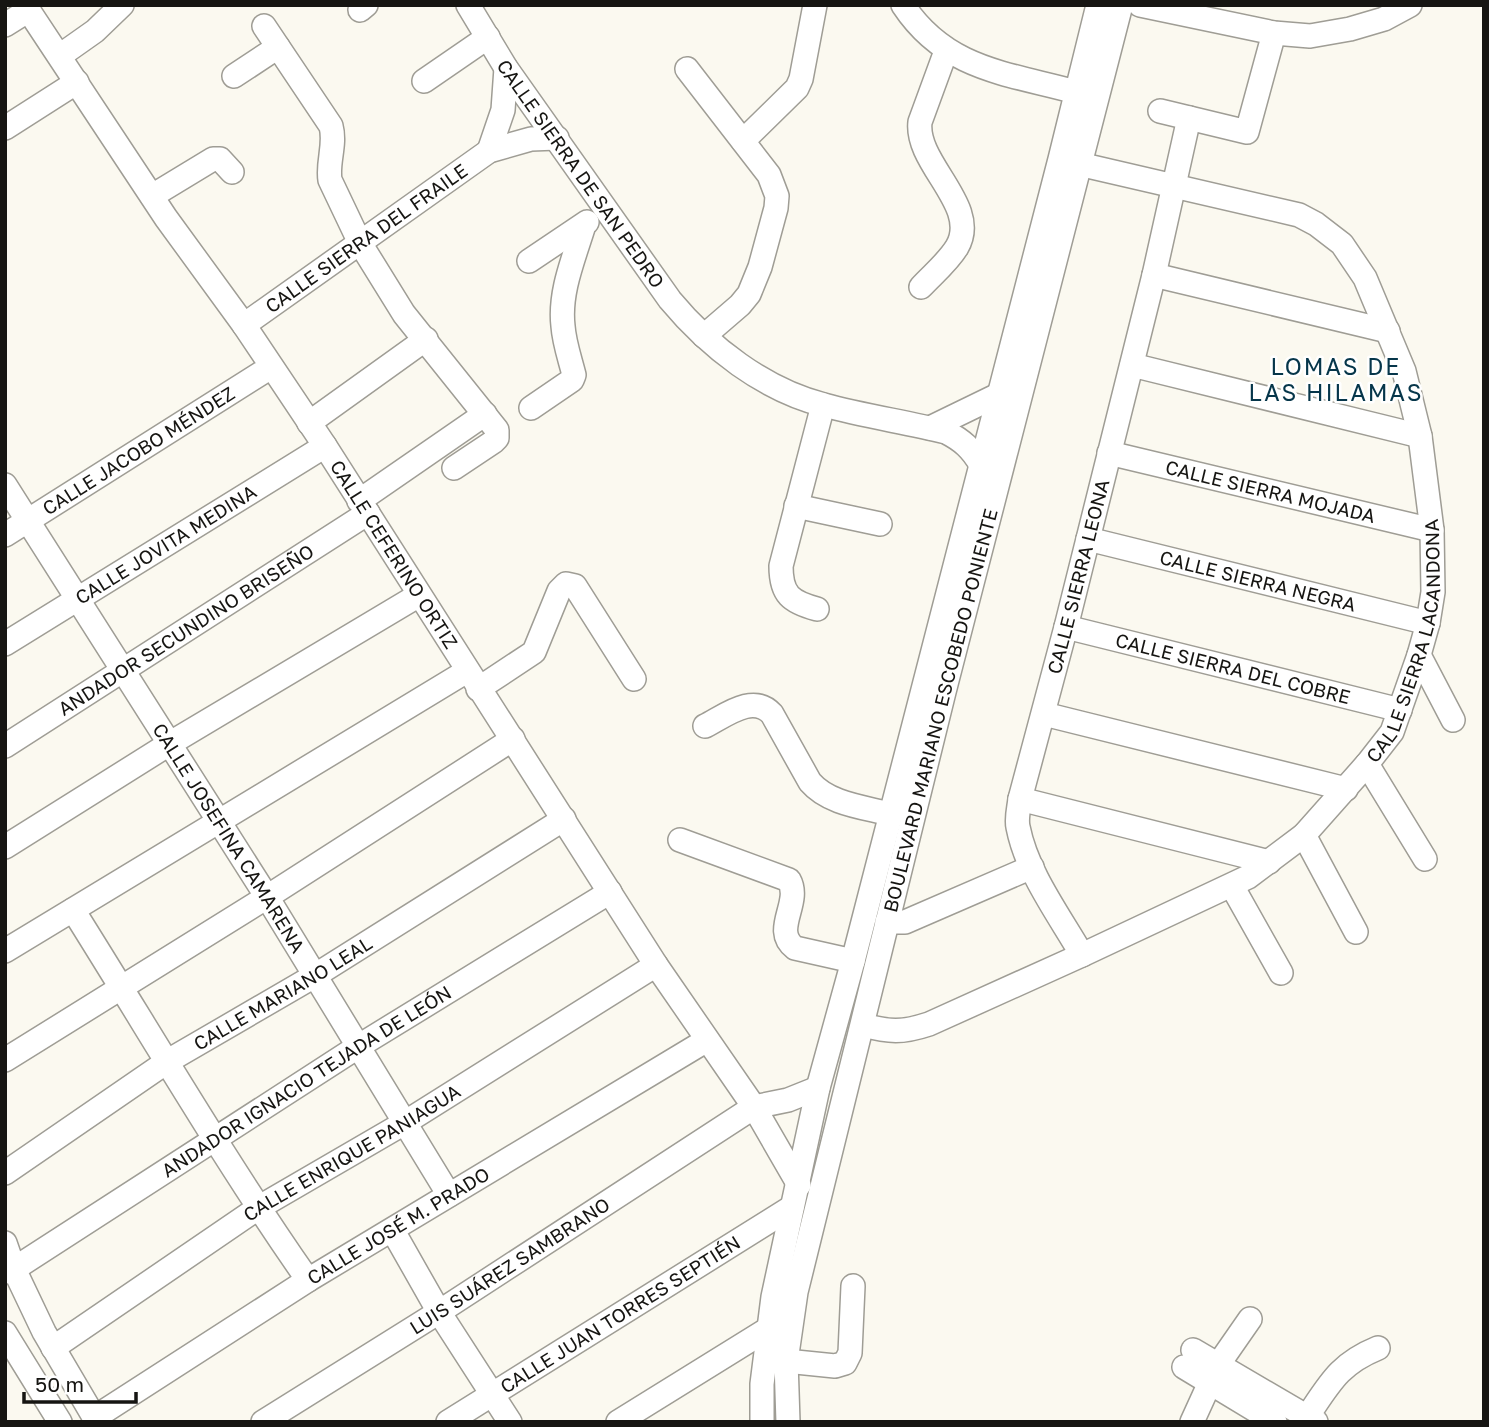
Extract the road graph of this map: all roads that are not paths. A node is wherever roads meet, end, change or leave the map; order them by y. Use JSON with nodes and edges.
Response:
{"nodes":[{"id":1,"x":122,"y":5,"type":"edge"},
{"id":2,"x":468,"y":5,"type":"edge"},
{"id":3,"x":815,"y":5,"type":"edge"},
{"id":4,"x":903,"y":5,"type":"edge"},
{"id":5,"x":1098,"y":5,"type":"edge"},
{"id":6,"x":1121,"y":5,"type":"edge"},
{"id":7,"x":1140,"y":5,"type":"edge"},
{"id":8,"x":1409,"y":5,"type":"edge"},
{"id":9,"x":27,"y":8,"type":"edge"},
{"id":10,"x":5,"y":25,"type":"edge"},
{"id":11,"x":264,"y":26,"type":"dead end"},
{"id":12,"x":1275,"y":33,"type":"junction"},
{"id":13,"x":488,"y":37,"type":"junction"},
{"id":14,"x":278,"y":47,"type":"junction"},
{"id":15,"x":946,"y":51,"type":"junction"},
{"id":16,"x":61,"y":55,"type":"junction"},
{"id":17,"x":506,"y":68,"type":"junction"},
{"id":18,"x":687,"y":69,"type":"dead end"},
{"id":19,"x":234,"y":76,"type":"dead end"},
{"id":20,"x":424,"y":81,"type":"dead end"},
{"id":21,"x":77,"y":82,"type":"junction"},
{"id":22,"x":1076,"y":92,"type":"junction"},
{"id":23,"x":1160,"y":111,"type":"dead end"},
{"id":24,"x":1189,"y":118,"type":"junction"},
{"id":25,"x":5,"y":128,"type":"edge"},
{"id":26,"x":557,"y":138,"type":"junction"},
{"id":27,"x":743,"y":141,"type":"junction"},
{"id":28,"x":489,"y":151,"type":"junction"},
{"id":29,"x":1070,"y":162,"type":"junction"},
{"id":30,"x":232,"y":172,"type":"dead end"},
{"id":31,"x":1175,"y":186,"type":"junction"},
{"id":32,"x":152,"y":195,"type":"junction"},
{"id":33,"x":606,"y":209,"type":"junction"},
{"id":34,"x":584,"y":225,"type":"junction"},
{"id":35,"x":360,"y":243,"type":"junction"},
{"id":36,"x":529,"y":261,"type":"dead end"},
{"id":37,"x":1154,"y":275,"type":"junction"},
{"id":38,"x":921,"y":287,"type":"dead end"},
{"id":39,"x":244,"y":325,"type":"junction"},
{"id":40,"x":1388,"y":331,"type":"junction"},
{"id":41,"x":704,"y":336,"type":"junction"},
{"id":42,"x":426,"y":339,"type":"junction"},
{"id":43,"x":1132,"y":365,"type":"junction"},
{"id":44,"x":271,"y":367,"type":"junction"},
{"id":45,"x":1000,"y":394,"type":"junction"},
{"id":46,"x":823,"y":405,"type":"junction"},
{"id":47,"x":531,"y":408,"type":"dead end"},
{"id":48,"x":491,"y":422,"type":"junction"},
{"id":49,"x":309,"y":423,"type":"junction"},
{"id":50,"x":930,"y":428,"type":"junction"},
{"id":51,"x":1420,"y":436,"type":"junction"},
{"id":52,"x":325,"y":446,"type":"junction"},
{"id":53,"x":1109,"y":453,"type":"junction"},
{"id":54,"x":981,"y":465,"type":"junction"},
{"id":55,"x":454,"y":468,"type":"dead end"},
{"id":56,"x":5,"y":485,"type":"edge"},
{"id":57,"x":796,"y":506,"type":"junction"},
{"id":58,"x":364,"y":507,"type":"junction"},
{"id":59,"x":27,"y":521,"type":"junction"},
{"id":60,"x":880,"y":524,"type":"dead end"},
{"id":61,"x":1432,"y":530,"type":"junction"},
{"id":62,"x":5,"y":536,"type":"edge"},
{"id":63,"x":1088,"y":539,"type":"junction"},
{"id":64,"x":419,"y":595,"type":"junction"},
{"id":65,"x":77,"y":599,"type":"junction"},
{"id":66,"x":817,"y":609,"type":"dead end"},
{"id":67,"x":1428,"y":623,"type":"junction"},
{"id":68,"x":1066,"y":627,"type":"junction"},
{"id":69,"x":5,"y":644,"type":"edge"},
{"id":70,"x":1419,"y":655,"type":"junction"},
{"id":71,"x":122,"y":671,"type":"junction"},
{"id":72,"x":634,"y":679,"type":"dead end"},
{"id":73,"x":472,"y":680,"type":"junction"},
{"id":74,"x":933,"y":690,"type":"junction"},
{"id":75,"x":1400,"y":710,"type":"junction"},
{"id":76,"x":1044,"y":714,"type":"junction"},
{"id":77,"x":1453,"y":720,"type":"dead end"},
{"id":78,"x":705,"y":726,"type":"dead end"},
{"id":79,"x":513,"y":739,"type":"junction"},
{"id":80,"x":169,"y":744,"type":"junction"},
{"id":81,"x":5,"y":746,"type":"edge"},
{"id":82,"x":1367,"y":764,"type":"junction"},
{"id":83,"x":1346,"y":789,"type":"junction"},
{"id":84,"x":1020,"y":799,"type":"junction"},
{"id":85,"x":890,"y":814,"type":"junction"},
{"id":86,"x":564,"y":819,"type":"junction"},
{"id":87,"x":218,"y":821,"type":"junction"},
{"id":88,"x":1304,"y":835,"type":"junction"},
{"id":89,"x":680,"y":840,"type":"dead end"},
{"id":90,"x":5,"y":847,"type":"edge"},
{"id":91,"x":1425,"y":859,"type":"dead end"},
{"id":92,"x":1269,"y":862,"type":"junction"},
{"id":93,"x":1032,"y":867,"type":"junction"},
{"id":94,"x":1232,"y":886,"type":"junction"},
{"id":95,"x":610,"y":892,"type":"junction"},
{"id":96,"x":267,"y":897,"type":"junction"},
{"id":97,"x":73,"y":910,"type":"junction"},
{"id":98,"x":887,"y":922,"type":"junction"},
{"id":99,"x":1356,"y":932,"type":"dead end"},
{"id":100,"x":5,"y":951,"type":"edge"},
{"id":101,"x":1082,"y":956,"type":"junction"},
{"id":102,"x":853,"y":961,"type":"junction"},
{"id":103,"x":656,"y":965,"type":"junction"},
{"id":104,"x":1281,"y":973,"type":"dead end"},
{"id":105,"x":316,"y":975,"type":"junction"},
{"id":106,"x":122,"y":987,"type":"junction"},
{"id":107,"x":863,"y":1025,"type":"junction"},
{"id":108,"x":707,"y":1040,"type":"junction"},
{"id":109,"x":359,"y":1046,"type":"junction"},
{"id":110,"x":5,"y":1060,"type":"edge"},
{"id":111,"x":168,"y":1061,"type":"junction"},
{"id":112,"x":818,"y":1088,"type":"junction"},
{"id":113,"x":754,"y":1107,"type":"junction"},
{"id":114,"x":406,"y":1122,"type":"junction"},
{"id":115,"x":213,"y":1139,"type":"junction"},
{"id":116,"x":5,"y":1173,"type":"edge"},
{"id":117,"x":449,"y":1195,"type":"junction"},
{"id":118,"x":796,"y":1196,"type":"junction"},
{"id":119,"x":258,"y":1208,"type":"junction"},
{"id":120,"x":393,"y":1231,"type":"junction"},
{"id":121,"x":5,"y":1243,"type":"edge"},
{"id":122,"x":10,"y":1271,"type":"edge"},
{"id":123,"x":308,"y":1280,"type":"junction"},
{"id":124,"x":853,"y":1286,"type":"dead end"},
{"id":125,"x":439,"y":1312,"type":"junction"},
{"id":126,"x":1250,"y":1318,"type":"dead end"},
{"id":127,"x":768,"y":1329,"type":"junction"},
{"id":128,"x":5,"y":1333,"type":"edge"},
{"id":129,"x":53,"y":1348,"type":"junction"},
{"id":130,"x":1378,"y":1348,"type":"dead end"},
{"id":131,"x":1189,"y":1359,"type":"dead end"},
{"id":132,"x":786,"y":1361,"type":"junction"},
{"id":133,"x":1214,"y":1373,"type":"junction"},
{"id":134,"x":493,"y":1394,"type":"junction"},
{"id":135,"x":1312,"y":1419,"type":"edge"},
{"id":136,"x":95,"y":1420,"type":"edge"},
{"id":137,"x":60,"y":1422,"type":"edge"},
{"id":138,"x":263,"y":1422,"type":"edge"},
{"id":139,"x":448,"y":1422,"type":"edge"},
{"id":140,"x":510,"y":1422,"type":"edge"},
{"id":141,"x":618,"y":1422,"type":"edge"},
{"id":142,"x":762,"y":1422,"type":"edge"},
{"id":143,"x":788,"y":1422,"type":"edge"},
{"id":144,"x":1192,"y":1422,"type":"edge"},
{"id":145,"x":1275,"y":1422,"type":"edge"}],
"edges":[{"from":1,"to":16,"type":"street"},
{"from":2,"to":13,"type":"street","name":"CALLE SIERRA DE SAN PEDRO"},
{"from":3,"to":27,"type":"street"},
{"from":4,"to":15,"type":"street"},
{"from":5,"to":22,"type":"street","name":"BOULEVARD MARIANO ESCOBEDO PONIENTE"},
{"from":6,"to":29,"type":"street","name":"BOULEVARD MARIANO ESCOBEDO PONIENTE"},
{"from":7,"to":12,"type":"street"},
{"from":8,"to":12,"type":"street"},
{"from":9,"to":10,"type":"street"},
{"from":9,"to":16,"type":"street","name":"CALLE CEFERINO ORTIZ"},
{"from":11,"to":14,"type":"street"},
{"from":12,"to":24,"type":"street"},
{"from":13,"to":17,"type":"street","name":"CALLE SIERRA DE SAN PEDRO"},
{"from":13,"to":20,"type":"street"},
{"from":14,"to":19,"type":"street"},
{"from":14,"to":35,"type":"street"},
{"from":15,"to":22,"type":"street"},
{"from":15,"to":38,"type":"street"},
{"from":16,"to":21,"type":"street","name":"CALLE CEFERINO ORTIZ"},
{"from":17,"to":26,"type":"street","name":"CALLE SIERRA DE SAN PEDRO"},
{"from":17,"to":28,"type":"street"},
{"from":18,"to":27,"type":"street"},
{"from":21,"to":25,"type":"street"},
{"from":21,"to":32,"type":"street","name":"CALLE CEFERINO ORTIZ"},
{"from":22,"to":29,"type":"street","name":"BOULEVARD MARIANO ESCOBEDO PONIENTE"},
{"from":23,"to":24,"type":"street"},
{"from":24,"to":31,"type":"street","name":"CALLE SIERRA LEONA"},
{"from":26,"to":28,"type":"street","name":"CALLE SIERRA DEL FRAILE"},
{"from":26,"to":33,"type":"street","name":"CALLE SIERRA DE SAN PEDRO"},
{"from":27,"to":41,"type":"street"},
{"from":28,"to":35,"type":"street","name":"CALLE SIERRA DEL FRAILE"},
{"from":29,"to":31,"type":"street","name":"CALLE SIERRA LACANDONA"},
{"from":29,"to":45,"type":"street","name":"BOULEVARD MARIANO ESCOBEDO PONIENTE"},
{"from":29,"to":74,"type":"street","name":"BOULEVARD MARIANO ESCOBEDO PONIENTE"},
{"from":30,"to":32,"type":"street"},
{"from":31,"to":37,"type":"street","name":"CALLE SIERRA LEONA"},
{"from":31,"to":40,"type":"street","name":"CALLE SIERRA LACANDONA"},
{"from":32,"to":39,"type":"street","name":"CALLE CEFERINO ORTIZ"},
{"from":33,"to":34,"type":"street"},
{"from":33,"to":41,"type":"street","name":"CALLE SIERRA DE SAN PEDRO"},
{"from":34,"to":36,"type":"street"},
{"from":34,"to":47,"type":"street","name":"CALLE SIERRA DE SAN PEDRO"},
{"from":35,"to":39,"type":"street","name":"CALLE SIERRA DEL FRAILE"},
{"from":35,"to":42,"type":"street"},
{"from":37,"to":40,"type":"street"},
{"from":37,"to":43,"type":"street","name":"CALLE SIERRA LEONA"},
{"from":39,"to":44,"type":"street","name":"CALLE CEFERINO ORTIZ"},
{"from":40,"to":51,"type":"street","name":"CALLE SIERRA LACANDONA"},
{"from":41,"to":46,"type":"street","name":"CALLE SIERRA DE SAN PEDRO"},
{"from":42,"to":48,"type":"street"},
{"from":42,"to":49,"type":"street"},
{"from":43,"to":51,"type":"street"},
{"from":43,"to":53,"type":"street","name":"CALLE SIERRA LEONA"},
{"from":44,"to":49,"type":"street","name":"CALLE CEFERINO ORTIZ"},
{"from":44,"to":59,"type":"street","name":"CALLE JACOBO MÉNDEZ"},
{"from":45,"to":50,"type":"street"},
{"from":45,"to":54,"type":"street","name":"BOULEVARD MARIANO ESCOBEDO PONIENTE"},
{"from":46,"to":50,"type":"street","name":"CALLE SIERRA DE SAN PEDRO"},
{"from":46,"to":57,"type":"street"},
{"from":48,"to":55,"type":"street"},
{"from":48,"to":58,"type":"street","name":"ANDADOR SECUNDINO BRISEÑO"},
{"from":49,"to":52,"type":"street","name":"CALLE CEFERINO ORTIZ"},
{"from":50,"to":54,"type":"street","name":"CALLE SIERRA DE SAN PEDRO"},
{"from":51,"to":61,"type":"street","name":"CALLE SIERRA LACANDONA"},
{"from":52,"to":58,"type":"street","name":"CALLE CEFERINO ORTIZ"},
{"from":52,"to":65,"type":"street","name":"CALLE JOVITA MEDINA"},
{"from":53,"to":61,"type":"street","name":"CALLE SIERRA MOJADA"},
{"from":53,"to":63,"type":"street","name":"CALLE SIERRA LEONA"},
{"from":54,"to":74,"type":"street","name":"BOULEVARD MARIANO ESCOBEDO PONIENTE"},
{"from":56,"to":59,"type":"street","name":"CALLE JOSEFINA CAMARENA"},
{"from":57,"to":60,"type":"street"},
{"from":57,"to":66,"type":"street"},
{"from":58,"to":64,"type":"street","name":"CALLE CEFERINO ORTIZ"},
{"from":58,"to":71,"type":"street","name":"ANDADOR SECUNDINO BRISEÑO"},
{"from":59,"to":62,"type":"street","name":"CALLE JACOBO MÉNDEZ"},
{"from":59,"to":65,"type":"street","name":"CALLE JOSEFINA CAMARENA"},
{"from":61,"to":67,"type":"street","name":"CALLE SIERRA LACANDONA"},
{"from":63,"to":67,"type":"street","name":"CALLE SIERRA NEGRA"},
{"from":63,"to":68,"type":"street","name":"CALLE SIERRA LEONA"},
{"from":64,"to":73,"type":"street","name":"CALLE CEFERINO ORTIZ"},
{"from":64,"to":80,"type":"street"},
{"from":65,"to":69,"type":"street","name":"CALLE JOVITA MEDINA"},
{"from":65,"to":71,"type":"street","name":"CALLE JOSEFINA CAMARENA"},
{"from":67,"to":70,"type":"street","name":"CALLE SIERRA LACANDONA"},
{"from":68,"to":75,"type":"street","name":"CALLE SIERRA DEL COBRE"},
{"from":68,"to":76,"type":"street","name":"CALLE SIERRA LEONA"},
{"from":70,"to":75,"type":"street","name":"CALLE SIERRA LACANDONA"},
{"from":70,"to":77,"type":"street"},
{"from":71,"to":80,"type":"street","name":"CALLE JOSEFINA CAMARENA"},
{"from":71,"to":81,"type":"street","name":"ANDADOR SECUNDINO BRISEÑO"},
{"from":72,"to":73,"type":"street"},
{"from":73,"to":79,"type":"street","name":"CALLE CEFERINO ORTIZ"},
{"from":73,"to":87,"type":"street"},
{"from":74,"to":85,"type":"street","name":"BOULEVARD MARIANO ESCOBEDO PONIENTE"},
{"from":74,"to":98,"type":"street","name":"BOULEVARD MARIANO ESCOBEDO PONIENTE"},
{"from":75,"to":82,"type":"street","name":"CALLE SIERRA LACANDONA"},
{"from":76,"to":83,"type":"street"},
{"from":76,"to":84,"type":"street","name":"CALLE SIERRA LEONA"},
{"from":78,"to":85,"type":"street"},
{"from":79,"to":86,"type":"street","name":"CALLE CEFERINO ORTIZ"},
{"from":79,"to":96,"type":"street"},
{"from":80,"to":87,"type":"street","name":"CALLE JOSEFINA CAMARENA"},
{"from":80,"to":90,"type":"street"},
{"from":82,"to":83,"type":"street","name":"CALLE SIERRA LACANDONA"},
{"from":82,"to":91,"type":"street"},
{"from":83,"to":88,"type":"street","name":"CALLE SIERRA LACANDONA"},
{"from":84,"to":92,"type":"street"},
{"from":84,"to":93,"type":"street","name":"CALLE SIERRA LEONA"},
{"from":85,"to":102,"type":"street","name":"BOULEVARD MARIANO ESCOBEDO PONIENTE"},
{"from":86,"to":95,"type":"street","name":"CALLE CEFERINO ORTIZ"},
{"from":86,"to":105,"type":"street","name":"CALLE MARIANO LEAL"},
{"from":87,"to":96,"type":"street","name":"CALLE JOSEFINA CAMARENA"},
{"from":87,"to":97,"type":"street"},
{"from":88,"to":92,"type":"street","name":"CALLE SIERRA LACANDONA"},
{"from":88,"to":99,"type":"street"},
{"from":89,"to":102,"type":"street"},
{"from":92,"to":94,"type":"street","name":"CALLE SIERRA LACANDONA"},
{"from":93,"to":98,"type":"street"},
{"from":93,"to":101,"type":"street","name":"CALLE SIERRA LEONA"},
{"from":94,"to":101,"type":"street","name":"CALLE SIERRA LACANDONA"},
{"from":94,"to":104,"type":"street"},
{"from":95,"to":103,"type":"street","name":"CALLE CEFERINO ORTIZ"},
{"from":95,"to":109,"type":"street","name":"ANDADOR IGNACIO TEJADA DE LEÓN"},
{"from":96,"to":105,"type":"street","name":"CALLE JOSEFINA CAMARENA"},
{"from":96,"to":106,"type":"street"},
{"from":97,"to":100,"type":"street"},
{"from":97,"to":106,"type":"street"},
{"from":98,"to":107,"type":"street","name":"BOULEVARD MARIANO ESCOBEDO PONIENTE"},
{"from":101,"to":107,"type":"street","name":"CALLE SIERRA LACANDONA"},
{"from":102,"to":112,"type":"street","name":"BOULEVARD MARIANO ESCOBEDO PONIENTE"},
{"from":103,"to":108,"type":"street","name":"CALLE CEFERINO ORTIZ"},
{"from":103,"to":114,"type":"street","name":"CALLE ENRIQUE PANIAGUA"},
{"from":105,"to":109,"type":"street","name":"CALLE JOSEFINA CAMARENA"},
{"from":105,"to":111,"type":"street","name":"CALLE MARIANO LEAL"},
{"from":106,"to":110,"type":"street"},
{"from":106,"to":111,"type":"street"},
{"from":107,"to":132,"type":"street","name":"BOULEVARD MARIANO ESCOBEDO PONIENTE"},
{"from":108,"to":113,"type":"street","name":"CALLE CEFERINO ORTIZ"},
{"from":108,"to":117,"type":"street","name":"CALLE JOSÉ M. PRADO"},
{"from":109,"to":114,"type":"street","name":"CALLE JOSEFINA CAMARENA"},
{"from":109,"to":115,"type":"street","name":"ANDADOR IGNACIO TEJADA DE LEÓN"},
{"from":111,"to":115,"type":"street"},
{"from":111,"to":116,"type":"street","name":"CALLE MARIANO LEAL"},
{"from":112,"to":113,"type":"street"},
{"from":112,"to":118,"type":"street","name":"BOULEVARD MARIANO ESCOBEDO PONIENTE"},
{"from":113,"to":118,"type":"street","name":"CALLE CEFERINO ORTIZ"},
{"from":113,"to":125,"type":"street","name":"LUIS SUÁREZ SAMBRANO"},
{"from":114,"to":117,"type":"street","name":"CALLE JOSEFINA CAMARENA"},
{"from":114,"to":119,"type":"street","name":"CALLE ENRIQUE PANIAGUA"},
{"from":115,"to":119,"type":"street"},
{"from":115,"to":122,"type":"street","name":"ANDADOR IGNACIO TEJADA DE LEÓN"},
{"from":117,"to":120,"type":"street","name":"CALLE JOSÉ M. PRADO"},
{"from":118,"to":127,"type":"street","name":"BOULEVARD MARIANO ESCOBEDO PONIENTE"},
{"from":118,"to":134,"type":"street","name":"CALLE JUAN TORRES SEPTIÉN"},
{"from":119,"to":123,"type":"street"},
{"from":119,"to":129,"type":"street","name":"CALLE ENRIQUE PANIAGUA"},
{"from":120,"to":123,"type":"street","name":"CALLE JOSÉ M. PRADO"},
{"from":120,"to":125,"type":"street"},
{"from":121,"to":122,"type":"street"},
{"from":122,"to":129,"type":"street"},
{"from":123,"to":136,"type":"street","name":"CALLE JOSÉ M. PRADO"},
{"from":124,"to":132,"type":"street"},
{"from":125,"to":134,"type":"street"},
{"from":125,"to":138,"type":"street","name":"LUIS SUÁREZ SAMBRANO"},
{"from":126,"to":133,"type":"street"},
{"from":127,"to":141,"type":"street"},
{"from":127,"to":142,"type":"street","name":"BOULEVARD MARIANO ESCOBEDO PONIENTE"},
{"from":128,"to":137,"type":"street"},
{"from":129,"to":136,"type":"street"},
{"from":130,"to":135,"type":"street"},
{"from":131,"to":133,"type":"street"},
{"from":132,"to":143,"type":"street","name":"BOULEVARD MARIANO ESCOBEDO PONIENTE"},
{"from":133,"to":135,"type":"street"},
{"from":133,"to":144,"type":"street"},
{"from":133,"to":145,"type":"street"},
{"from":134,"to":139,"type":"street","name":"CALLE JUAN TORRES SEPTIÉN"},
{"from":134,"to":140,"type":"street"}]}
